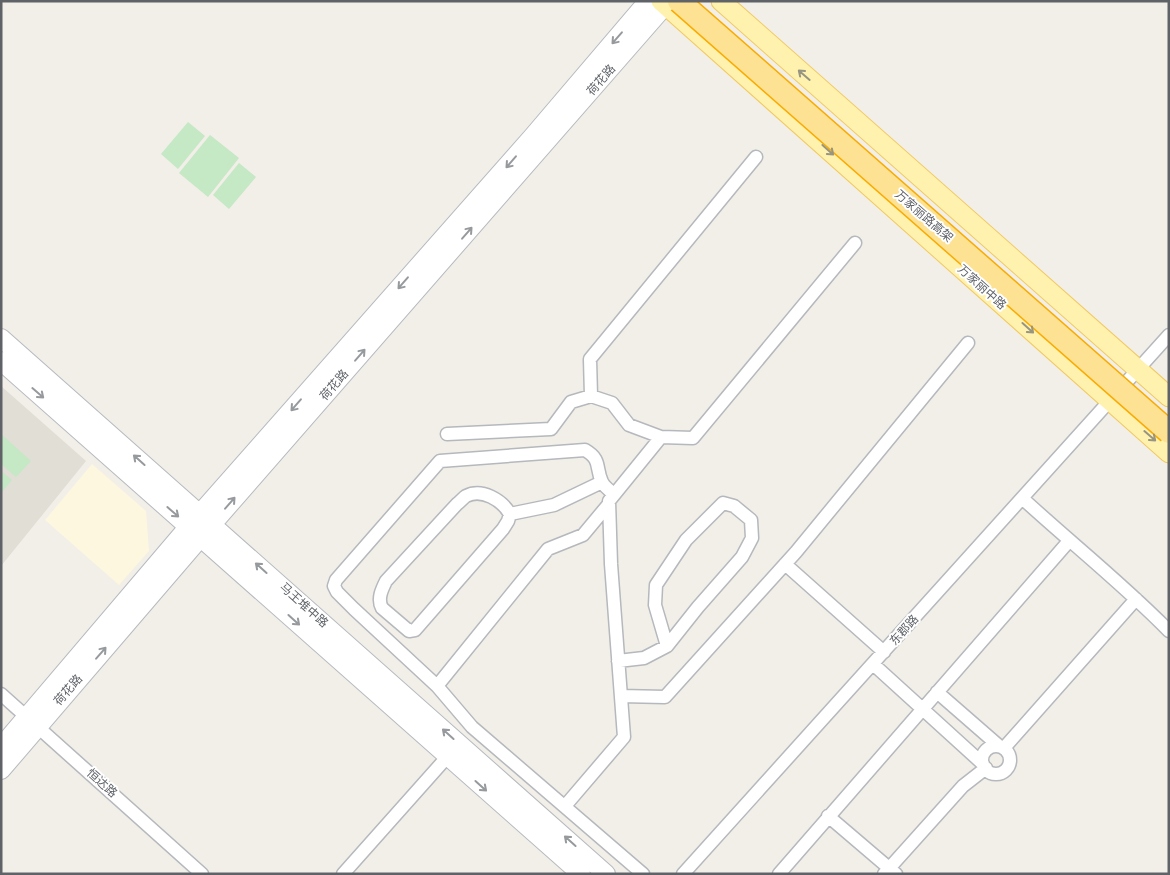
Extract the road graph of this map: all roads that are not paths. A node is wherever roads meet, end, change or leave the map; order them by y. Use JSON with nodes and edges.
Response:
{"nodes":[{"id":1,"x":700,"y":1,"type":"edge"},
{"id":2,"x":721,"y":1,"type":"edge"},
{"id":3,"x":665,"y":2,"type":"edge"},
{"id":4,"x":756,"y":157,"type":"dead end"},
{"id":5,"x":855,"y":243,"type":"dead end"},
{"id":6,"x":1169,"y":335,"type":"edge"},
{"id":7,"x":1,"y":338,"type":"edge"},
{"id":8,"x":968,"y":343,"type":"dead end"},
{"id":9,"x":1,"y":361,"type":"edge"},
{"id":10,"x":1138,"y":370,"type":"junction"},
{"id":11,"x":592,"y":396,"type":"junction"},
{"id":12,"x":1169,"y":397,"type":"edge"},
{"id":13,"x":1110,"y":401,"type":"junction"},
{"id":14,"x":1169,"y":412,"type":"edge"},
{"id":15,"x":1169,"y":432,"type":"edge"},
{"id":16,"x":447,"y":434,"type":"dead end"},
{"id":17,"x":661,"y":437,"type":"junction"},
{"id":18,"x":1169,"y":453,"type":"edge"},
{"id":19,"x":602,"y":482,"type":"junction"},
{"id":20,"x":1022,"y":498,"type":"junction"},
{"id":21,"x":611,"y":500,"type":"junction"},
{"id":22,"x":510,"y":514,"type":"junction"},
{"id":23,"x":201,"y":525,"type":"junction"},
{"id":24,"x":1069,"y":541,"type":"junction"},
{"id":25,"x":785,"y":564,"type":"junction"},
{"id":26,"x":1136,"y":599,"type":"junction"},
{"id":27,"x":1169,"y":631,"type":"edge"},
{"id":28,"x":668,"y":646,"type":"junction"},
{"id":29,"x":884,"y":652,"type":"junction"},
{"id":30,"x":618,"y":661,"type":"junction"},
{"id":31,"x":873,"y":664,"type":"junction"},
{"id":32,"x":437,"y":686,"type":"junction"},
{"id":33,"x":937,"y":692,"type":"junction"},
{"id":34,"x":1,"y":694,"type":"edge"},
{"id":35,"x":621,"y":696,"type":"junction"},
{"id":36,"x":922,"y":709,"type":"junction"},
{"id":37,"x":32,"y":721,"type":"junction"},
{"id":38,"x":1,"y":747,"type":"edge"},
{"id":39,"x":1002,"y":747,"type":"junction"},
{"id":40,"x":448,"y":756,"type":"junction"},
{"id":41,"x":984,"y":766,"type":"junction"},
{"id":42,"x":1,"y":770,"type":"edge"},
{"id":43,"x":565,"y":806,"type":"junction"},
{"id":44,"x":828,"y":816,"type":"junction"},
{"id":45,"x":890,"y":872,"type":"edge"},
{"id":46,"x":202,"y":874,"type":"edge"},
{"id":47,"x":343,"y":874,"type":"edge"},
{"id":48,"x":581,"y":874,"type":"edge"},
{"id":49,"x":606,"y":874,"type":"edge"},
{"id":50,"x":643,"y":874,"type":"edge"},
{"id":51,"x":684,"y":874,"type":"edge"},
{"id":52,"x":779,"y":874,"type":"edge"}],
"edges":[{"from":1,"to":14,"type":"highway","name":"万家丽路高架"},
{"from":10,"to":2,"type":"main road","one_way":true},
{"from":3,"to":13,"type":"main road","name":"万家丽中路","one_way":true},
{"from":3,"to":15,"type":"highway","name":"万家丽路高架","bridge":true},
{"from":3,"to":23,"type":"main road","name":"荷花路"},
{"from":4,"to":11,"type":"street"},
{"from":5,"to":17,"type":"street"},
{"from":6,"to":10,"type":"street","name":"东郡路"},
{"from":23,"to":7,"type":"main road","name":"马王堆中路","one_way":true},
{"from":8,"to":25,"type":"street"},
{"from":9,"to":23,"type":"main road","name":"马王堆中路","one_way":true},
{"from":10,"to":12,"type":"main road"},
{"from":10,"to":13,"type":"street","name":"东郡路"},
{"from":11,"to":16,"type":"street"},
{"from":11,"to":17,"type":"street"},
{"from":13,"to":18,"type":"main road","name":"万家丽中路","one_way":true},
{"from":13,"to":20,"type":"street","name":"东郡路"},
{"from":17,"to":21,"type":"street"},
{"from":19,"to":21,"type":"street"},
{"from":19,"to":22,"type":"street"},
{"from":19,"to":32,"type":"street"},
{"from":20,"to":24,"type":"street"},
{"from":20,"to":29,"type":"street","name":"东郡路"},
{"from":21,"to":30,"type":"street"},
{"from":21,"to":32,"type":"street"},
{"from":22,"to":22,"type":"street"},
{"from":23,"to":37,"type":"main road","name":"荷花路"},
{"from":23,"to":40,"type":"main road","name":"马王堆中路","one_way":true},
{"from":49,"to":23,"type":"main road","name":"马王堆中路","one_way":true},
{"from":24,"to":26,"type":"street"},
{"from":24,"to":33,"type":"street"},
{"from":25,"to":29,"type":"street"},
{"from":25,"to":35,"type":"street"},
{"from":26,"to":27,"type":"street"},
{"from":26,"to":39,"type":"street"},
{"from":28,"to":28,"type":"street"},
{"from":28,"to":30,"type":"street"},
{"from":29,"to":31,"type":"street","name":"东郡路"},
{"from":30,"to":35,"type":"street"},
{"from":31,"to":36,"type":"street"},
{"from":31,"to":51,"type":"street","name":"东郡路"},
{"from":32,"to":43,"type":"street"},
{"from":33,"to":36,"type":"street"},
{"from":33,"to":39,"type":"street"},
{"from":34,"to":37,"type":"street","name":"恒达路"},
{"from":35,"to":43,"type":"street"},
{"from":36,"to":41,"type":"street"},
{"from":36,"to":44,"type":"street"},
{"from":37,"to":38,"type":"main road","name":"荷花路"},
{"from":37,"to":42,"type":"main road","name":"荷花路"},
{"from":37,"to":46,"type":"street","name":"恒达路"},
{"from":39,"to":41,"type":"street"},
{"from":39,"to":41,"type":"street"},
{"from":40,"to":47,"type":"street"},
{"from":40,"to":48,"type":"main road","name":"马王堆中路","one_way":true},
{"from":41,"to":45,"type":"street"},
{"from":43,"to":50,"type":"street"},
{"from":44,"to":45,"type":"street"},
{"from":44,"to":52,"type":"street"}]}
